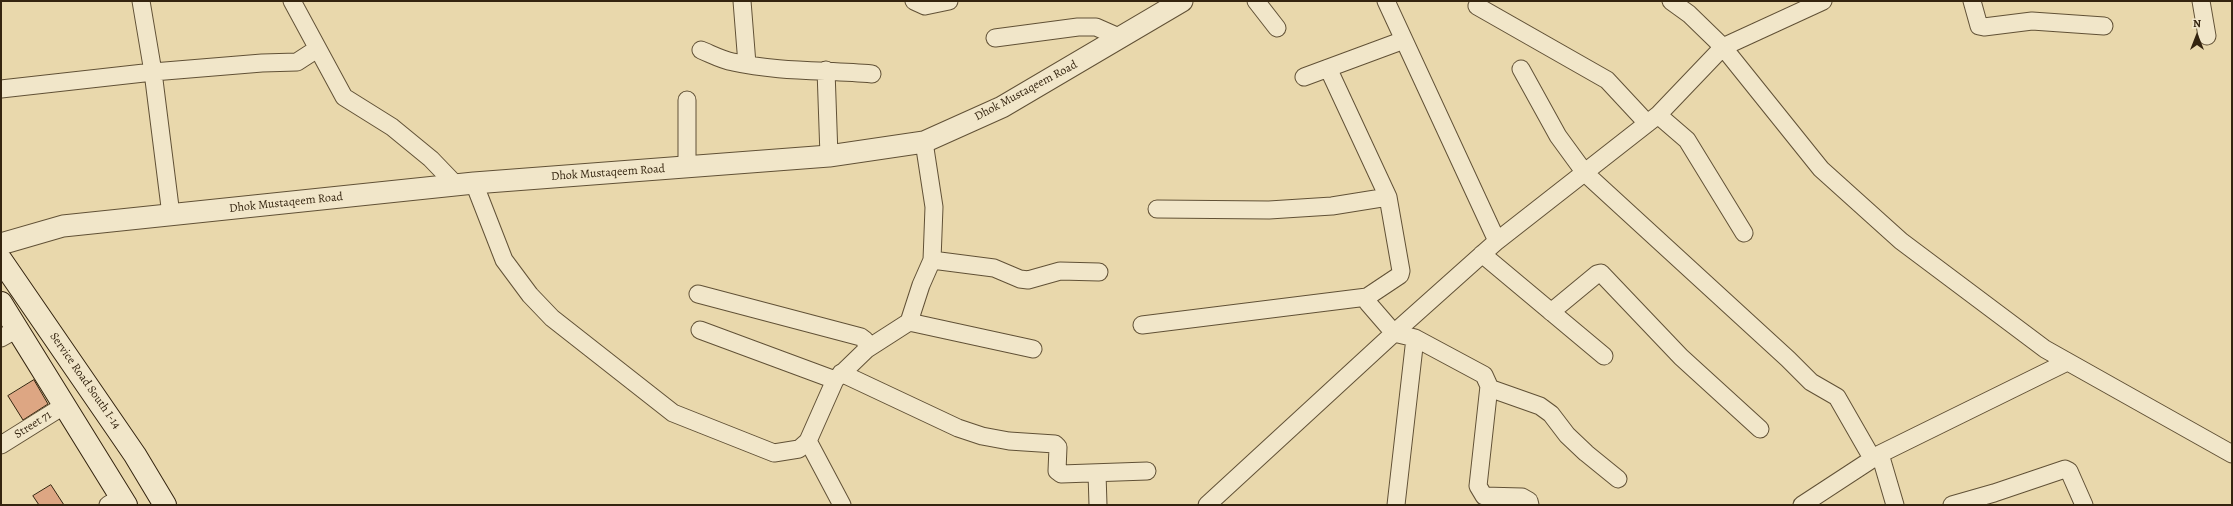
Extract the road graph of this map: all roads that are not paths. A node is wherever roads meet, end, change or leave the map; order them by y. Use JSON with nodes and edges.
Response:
{"nodes":[{"id":1,"x":142,"y":1,"type":"edge"},
{"id":2,"x":292,"y":1,"type":"edge"},
{"id":3,"x":742,"y":1,"type":"edge"},
{"id":4,"x":914,"y":1,"type":"edge"},
{"id":5,"x":949,"y":1,"type":"edge"},
{"id":6,"x":1182,"y":1,"type":"edge"},
{"id":7,"x":1256,"y":1,"type":"edge"},
{"id":8,"x":1386,"y":1,"type":"edge"},
{"id":9,"x":1671,"y":1,"type":"edge"},
{"id":10,"x":1823,"y":1,"type":"edge"},
{"id":11,"x":1972,"y":1,"type":"edge"},
{"id":12,"x":2201,"y":1,"type":"edge"},
{"id":13,"x":1477,"y":6,"type":"dead end"},
{"id":14,"x":2104,"y":26,"type":"dead end"},
{"id":15,"x":1277,"y":28,"type":"dead end"},
{"id":16,"x":2207,"y":36,"type":"dead end"},
{"id":17,"x":995,"y":38,"type":"dead end"},
{"id":18,"x":1121,"y":38,"type":"junction"},
{"id":19,"x":1404,"y":40,"type":"junction"},
{"id":20,"x":1723,"y":47,"type":"junction"},
{"id":21,"x":317,"y":49,"type":"junction"},
{"id":22,"x":701,"y":50,"type":"dead end"},
{"id":23,"x":747,"y":64,"type":"junction"},
{"id":24,"x":1328,"y":68,"type":"junction"},
{"id":25,"x":1521,"y":69,"type":"dead end"},
{"id":26,"x":826,"y":70,"type":"junction"},
{"id":27,"x":153,"y":72,"type":"junction"},
{"id":28,"x":872,"y":74,"type":"dead end"},
{"id":29,"x":1304,"y":77,"type":"dead end"},
{"id":30,"x":1,"y":89,"type":"edge"},
{"id":31,"x":687,"y":100,"type":"dead end"},
{"id":32,"x":1652,"y":119,"type":"junction"},
{"id":33,"x":924,"y":142,"type":"junction"},
{"id":34,"x":830,"y":156,"type":"junction"},
{"id":35,"x":687,"y":167,"type":"junction"},
{"id":36,"x":1585,"y":173,"type":"junction"},
{"id":37,"x":465,"y":184,"type":"junction"},
{"id":38,"x":1388,"y":197,"type":"junction"},
{"id":39,"x":1157,"y":209,"type":"dead end"},
{"id":40,"x":170,"y":215,"type":"junction"},
{"id":41,"x":1744,"y":234,"type":"dead end"},
{"id":42,"x":1497,"y":241,"type":"junction"},
{"id":43,"x":1,"y":244,"type":"edge"},
{"id":44,"x":1482,"y":254,"type":"junction"},
{"id":45,"x":1,"y":260,"type":"edge"},
{"id":46,"x":932,"y":260,"type":"junction"},
{"id":47,"x":1098,"y":272,"type":"dead end"},
{"id":48,"x":698,"y":294,"type":"dead end"},
{"id":49,"x":1367,"y":298,"type":"junction"},
{"id":50,"x":1,"y":303,"type":"edge"},
{"id":51,"x":1551,"y":312,"type":"junction"},
{"id":52,"x":909,"y":322,"type":"junction"},
{"id":53,"x":1142,"y":325,"type":"dead end"},
{"id":54,"x":700,"y":330,"type":"dead end"},
{"id":55,"x":9,"y":333,"type":"edge"},
{"id":56,"x":1394,"y":333,"type":"junction"},
{"id":57,"x":1415,"y":338,"type":"junction"},
{"id":58,"x":867,"y":349,"type":"junction"},
{"id":59,"x":1033,"y":349,"type":"dead end"},
{"id":60,"x":1604,"y":356,"type":"dead end"},
{"id":61,"x":2067,"y":362,"type":"junction"},
{"id":62,"x":838,"y":377,"type":"junction"},
{"id":63,"x":1489,"y":388,"type":"junction"},
{"id":64,"x":65,"y":405,"type":"junction"},
{"id":65,"x":1760,"y":429,"type":"dead end"},
{"id":66,"x":808,"y":440,"type":"junction"},
{"id":67,"x":1,"y":445,"type":"edge"},
{"id":68,"x":2232,"y":454,"type":"edge"},
{"id":69,"x":1876,"y":456,"type":"junction"},
{"id":70,"x":1147,"y":471,"type":"dead end"},
{"id":71,"x":1097,"y":473,"type":"junction"},
{"id":72,"x":1618,"y":479,"type":"dead end"},
{"id":73,"x":1996,"y":499,"type":"edge"},
{"id":74,"x":118,"y":502,"type":"edge"},
{"id":75,"x":164,"y":505,"type":"edge"},
{"id":76,"x":842,"y":505,"type":"edge"},
{"id":77,"x":1098,"y":505,"type":"edge"},
{"id":78,"x":1207,"y":505,"type":"edge"},
{"id":79,"x":1396,"y":505,"type":"edge"},
{"id":80,"x":1530,"y":505,"type":"edge"},
{"id":81,"x":1802,"y":505,"type":"edge"},
{"id":82,"x":1895,"y":505,"type":"edge"},
{"id":83,"x":1952,"y":505,"type":"edge"},
{"id":84,"x":2084,"y":505,"type":"edge"}],
"edges":[{"from":1,"to":27,"type":"street"},
{"from":2,"to":21,"type":"street"},
{"from":3,"to":23,"type":"street"},
{"from":4,"to":5,"type":"street"},
{"from":6,"to":18,"type":"street","name":"Dhok Mustaqeem Road"},
{"from":7,"to":15,"type":"street"},
{"from":8,"to":19,"type":"street"},
{"from":9,"to":20,"type":"street"},
{"from":10,"to":20,"type":"street"},
{"from":11,"to":14,"type":"street"},
{"from":12,"to":16,"type":"street"},
{"from":13,"to":32,"type":"street"},
{"from":17,"to":18,"type":"street"},
{"from":18,"to":33,"type":"street","name":"Dhok Mustaqeem Road"},
{"from":19,"to":24,"type":"street"},
{"from":19,"to":42,"type":"street"},
{"from":20,"to":32,"type":"street"},
{"from":20,"to":61,"type":"street"},
{"from":21,"to":27,"type":"street"},
{"from":21,"to":37,"type":"street"},
{"from":22,"to":23,"type":"street"},
{"from":23,"to":26,"type":"street"},
{"from":24,"to":29,"type":"street"},
{"from":24,"to":38,"type":"street"},
{"from":25,"to":36,"type":"street"},
{"from":26,"to":28,"type":"street"},
{"from":26,"to":34,"type":"street"},
{"from":27,"to":30,"type":"street"},
{"from":27,"to":40,"type":"street"},
{"from":31,"to":35,"type":"street"},
{"from":32,"to":36,"type":"street"},
{"from":32,"to":41,"type":"street"},
{"from":33,"to":34,"type":"street","name":"Dhok Mustaqeem Road"},
{"from":33,"to":46,"type":"street"},
{"from":34,"to":35,"type":"street","name":"Dhok Mustaqeem Road"},
{"from":35,"to":37,"type":"street","name":"Dhok Mustaqeem Road"},
{"from":36,"to":42,"type":"street"},
{"from":36,"to":69,"type":"street"},
{"from":37,"to":40,"type":"street","name":"Dhok Mustaqeem Road"},
{"from":37,"to":66,"type":"street"},
{"from":38,"to":39,"type":"street"},
{"from":38,"to":49,"type":"street"},
{"from":40,"to":43,"type":"street","name":"Dhok Mustaqeem Road"},
{"from":42,"to":44,"type":"street"},
{"from":44,"to":51,"type":"street"},
{"from":44,"to":56,"type":"street"},
{"from":45,"to":75,"type":"main road","name":"Service Road South I-14"},
{"from":46,"to":47,"type":"street"},
{"from":46,"to":52,"type":"street"},
{"from":48,"to":58,"type":"street"},
{"from":49,"to":53,"type":"street"},
{"from":49,"to":56,"type":"street"},
{"from":50,"to":55,"type":"main road"},
{"from":51,"to":60,"type":"street"},
{"from":51,"to":65,"type":"street"},
{"from":52,"to":58,"type":"street"},
{"from":52,"to":59,"type":"street"},
{"from":54,"to":62,"type":"street"},
{"from":55,"to":64,"type":"main road"},
{"from":56,"to":57,"type":"street"},
{"from":56,"to":78,"type":"street"},
{"from":57,"to":63,"type":"street"},
{"from":57,"to":79,"type":"street"},
{"from":58,"to":62,"type":"street"},
{"from":61,"to":68,"type":"street"},
{"from":61,"to":69,"type":"street"},
{"from":62,"to":66,"type":"street"},
{"from":62,"to":71,"type":"street"},
{"from":63,"to":72,"type":"street"},
{"from":63,"to":80,"type":"street"},
{"from":64,"to":67,"type":"street","name":"Street 71"},
{"from":64,"to":74,"type":"main road"},
{"from":66,"to":76,"type":"street"},
{"from":69,"to":81,"type":"street"},
{"from":69,"to":82,"type":"street"},
{"from":70,"to":71,"type":"street"},
{"from":71,"to":77,"type":"street"},
{"from":73,"to":83,"type":"street"},
{"from":73,"to":84,"type":"street"}]}
